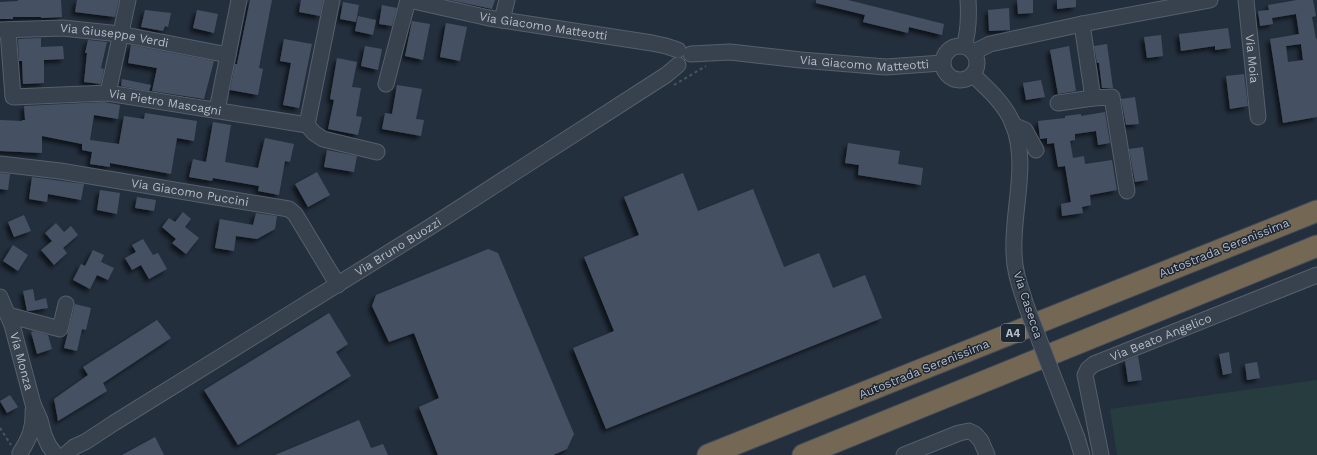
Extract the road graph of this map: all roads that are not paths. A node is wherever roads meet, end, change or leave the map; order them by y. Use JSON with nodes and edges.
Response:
{"nodes":[{"id":1,"x":128,"y":0,"type":"edge"},
{"id":2,"x":239,"y":0,"type":"edge"},
{"id":3,"x":332,"y":0,"type":"edge"},
{"id":4,"x":409,"y":0,"type":"edge"},
{"id":5,"x":507,"y":0,"type":"edge"},
{"id":6,"x":968,"y":0,"type":"edge"},
{"id":7,"x":1210,"y":0,"type":"edge"},
{"id":8,"x":1246,"y":0,"type":"edge"},
{"id":9,"x":1165,"y":4,"type":"edge"},
{"id":10,"x":502,"y":20,"type":"junction"},
{"id":11,"x":1082,"y":24,"type":"junction"},
{"id":12,"x":4,"y":30,"type":"edge"},
{"id":13,"x":120,"y":34,"type":"junction"},
{"id":14,"x":969,"y":49,"type":"junction"},
{"id":15,"x":228,"y":55,"type":"junction"},
{"id":16,"x":682,"y":56,"type":"junction"},
{"id":17,"x":942,"y":63,"type":"junction"},
{"id":18,"x":973,"y":75,"type":"junction"},
{"id":19,"x":386,"y":84,"type":"dead end"},
{"id":20,"x":108,"y":93,"type":"junction"},
{"id":21,"x":1093,"y":98,"type":"junction"},
{"id":22,"x":1058,"y":102,"type":"dead end"},
{"id":23,"x":217,"y":110,"type":"junction"},
{"id":24,"x":1258,"y":117,"type":"dead end"},
{"id":25,"x":307,"y":125,"type":"junction"},
{"id":26,"x":1013,"y":125,"type":"junction"},
{"id":27,"x":1036,"y":150,"type":"dead end"},
{"id":28,"x":378,"y":152,"type":"dead end"},
{"id":29,"x":0,"y":164,"type":"edge"},
{"id":30,"x":1127,"y":191,"type":"dead end"},
{"id":31,"x":1317,"y":210,"type":"edge"},
{"id":32,"x":1317,"y":246,"type":"edge"},
{"id":33,"x":1317,"y":275,"type":"edge"},
{"id":34,"x":338,"y":285,"type":"junction"},
{"id":35,"x":0,"y":297,"type":"edge"},
{"id":36,"x":66,"y":304,"type":"dead end"},
{"id":37,"x":8,"y":315,"type":"junction"},
{"id":38,"x":33,"y":404,"type":"junction"},
{"id":39,"x":114,"y":423,"type":"junction"},
{"id":40,"x":52,"y":450,"type":"edge"},
{"id":41,"x":17,"y":452,"type":"edge"},
{"id":42,"x":65,"y":455,"type":"edge"},
{"id":43,"x":708,"y":455,"type":"edge"},
{"id":44,"x":803,"y":455,"type":"edge"},
{"id":45,"x":904,"y":455,"type":"edge"},
{"id":46,"x":987,"y":455,"type":"edge"},
{"id":47,"x":1082,"y":455,"type":"edge"},
{"id":48,"x":1102,"y":455,"type":"edge"}],
"edges":[{"from":1,"to":13,"type":"street"},
{"from":2,"to":15,"type":"street"},
{"from":3,"to":25,"type":"street"},
{"from":4,"to":10,"type":"street","name":"Via Giacomo Matteotti"},
{"from":4,"to":19,"type":"street"},
{"from":5,"to":10,"type":"street"},
{"from":6,"to":14,"type":"street"},
{"from":7,"to":9,"type":"street"},
{"from":8,"to":24,"type":"street","name":"Via Moia"},
{"from":9,"to":11,"type":"street"},
{"from":10,"to":16,"type":"street","name":"Via Giacomo Matteotti"},
{"from":11,"to":14,"type":"street"},
{"from":11,"to":21,"type":"street"},
{"from":12,"to":13,"type":"street","name":"Via Giuseppe Verdi"},
{"from":12,"to":20,"type":"street","name":"Via Pietro Mascagni"},
{"from":13,"to":15,"type":"street","name":"Via Giuseppe Verdi"},
{"from":13,"to":20,"type":"street"},
{"from":14,"to":17,"type":"street"},
{"from":14,"to":18,"type":"street"},
{"from":15,"to":23,"type":"street"},
{"from":16,"to":17,"type":"street","name":"Via Giacomo Matteotti"},
{"from":16,"to":34,"type":"street","name":"Via Bruno Buozzi"},
{"from":17,"to":18,"type":"street"},
{"from":18,"to":26,"type":"street","name":"Via Casecca"},
{"from":20,"to":23,"type":"street","name":"Via Pietro Mascagni"},
{"from":21,"to":22,"type":"street"},
{"from":21,"to":30,"type":"street"},
{"from":23,"to":25,"type":"street","name":"Via Pietro Mascagni"},
{"from":25,"to":28,"type":"street"},
{"from":26,"to":27,"type":"street","name":"Via Casecca"},
{"from":26,"to":47,"type":"street","name":"Via Casecca","bridge":true},
{"from":29,"to":34,"type":"street","name":"Via Giacomo Puccini"},
{"from":31,"to":43,"type":"highway","name":"Autostrada Serenissima","number":"A4"},
{"from":32,"to":44,"type":"highway"},
{"from":33,"to":48,"type":"street","name":"Via Beato Angelico"},
{"from":34,"to":39,"type":"street","name":"Via Bruno Buozzi"},
{"from":35,"to":37,"type":"street","name":"Via Monza"},
{"from":36,"to":37,"type":"street"},
{"from":37,"to":38,"type":"street","name":"Via Monza"},
{"from":38,"to":40,"type":"street","name":"Via Monza"},
{"from":38,"to":41,"type":"street","name":"Via Monza"},
{"from":39,"to":40,"type":"street","name":"Via Bruno Buozzi"},
{"from":39,"to":42,"type":"street","name":"Via Bruno Buozzi"},
{"from":40,"to":41,"type":"street"},
{"from":45,"to":46,"type":"street"}]}
